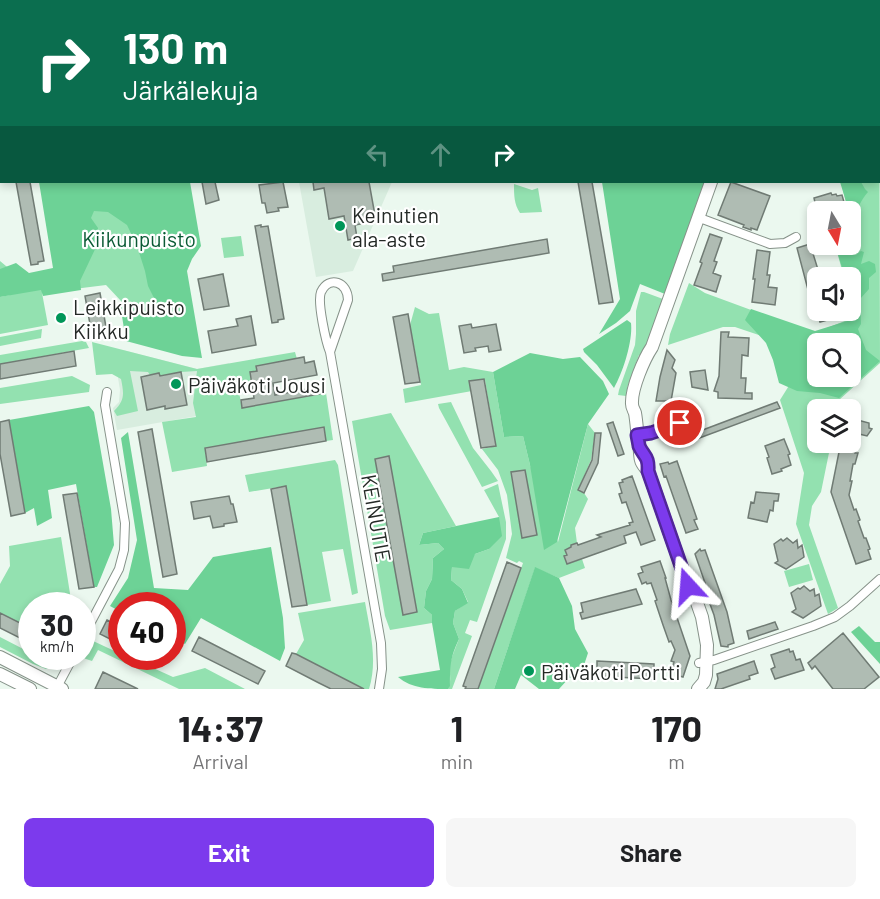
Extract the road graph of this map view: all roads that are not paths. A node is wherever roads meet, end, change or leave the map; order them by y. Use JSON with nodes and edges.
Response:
{"nodes":[{"id":1,"x":711,"y":183,"type":"edge"},
{"id":2,"x":698,"y":217,"type":"junction"},
{"id":3,"x":796,"y":237,"type":"dead end"},
{"id":4,"x":330,"y":352,"type":"junction"},
{"id":5,"x":107,"y":392,"type":"dead end"},
{"id":6,"x":680,"y":423,"type":"dead end"},
{"id":7,"x":637,"y":435,"type":"junction"},
{"id":8,"x":880,"y":579,"type":"edge"},
{"id":9,"x":96,"y":613,"type":"edge"},
{"id":10,"x":0,"y":657,"type":"edge"},
{"id":11,"x":703,"y":662,"type":"junction"},
{"id":12,"x":67,"y":670,"type":"edge"},
{"id":13,"x":0,"y":674,"type":"edge"},
{"id":14,"x":58,"y":688,"type":"edge"},
{"id":15,"x":698,"y":688,"type":"edge"},
{"id":16,"x":30,"y":689,"type":"edge"},
{"id":17,"x":379,"y":689,"type":"edge"}],
"edges":[{"from":1,"to":2,"type":"street"},
{"from":2,"to":3,"type":"street"},
{"from":2,"to":7,"type":"street"},
{"from":4,"to":4,"type":"street","name":"KEINUTIE"},
{"from":4,"to":17,"type":"street","name":"KEINUTIE"},
{"from":5,"to":9,"type":"street"},
{"from":6,"to":7,"type":"street"},
{"from":7,"to":11,"type":"street"},
{"from":8,"to":11,"type":"street"},
{"from":10,"to":14,"type":"street"},
{"from":11,"to":15,"type":"street"},
{"from":12,"to":14,"type":"street"},
{"from":13,"to":16,"type":"street"}]}
